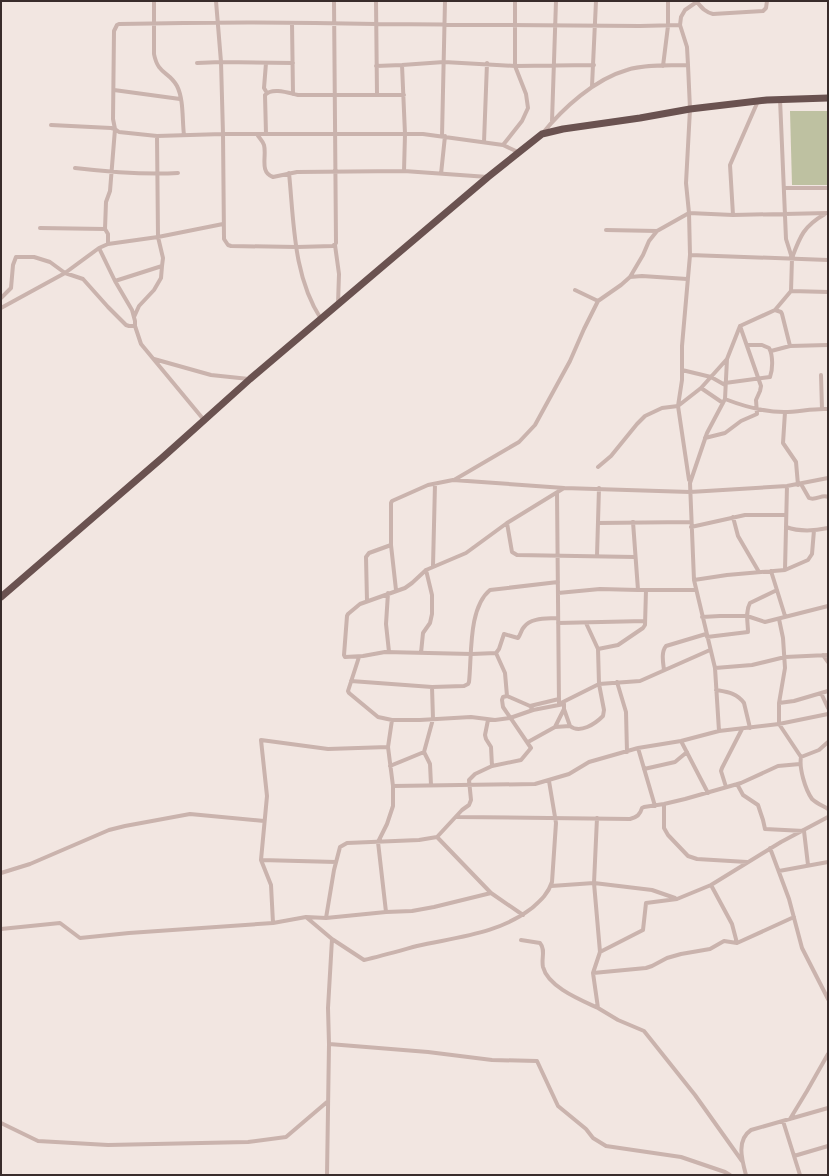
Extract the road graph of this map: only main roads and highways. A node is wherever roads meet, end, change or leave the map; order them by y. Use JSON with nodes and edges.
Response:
{"nodes":[{"id":1,"x":828,"y":98,"type":"edge"},
{"id":2,"x":1,"y":597,"type":"edge"}],
"edges":[{"from":1,"to":2,"type":"highway"}]}
